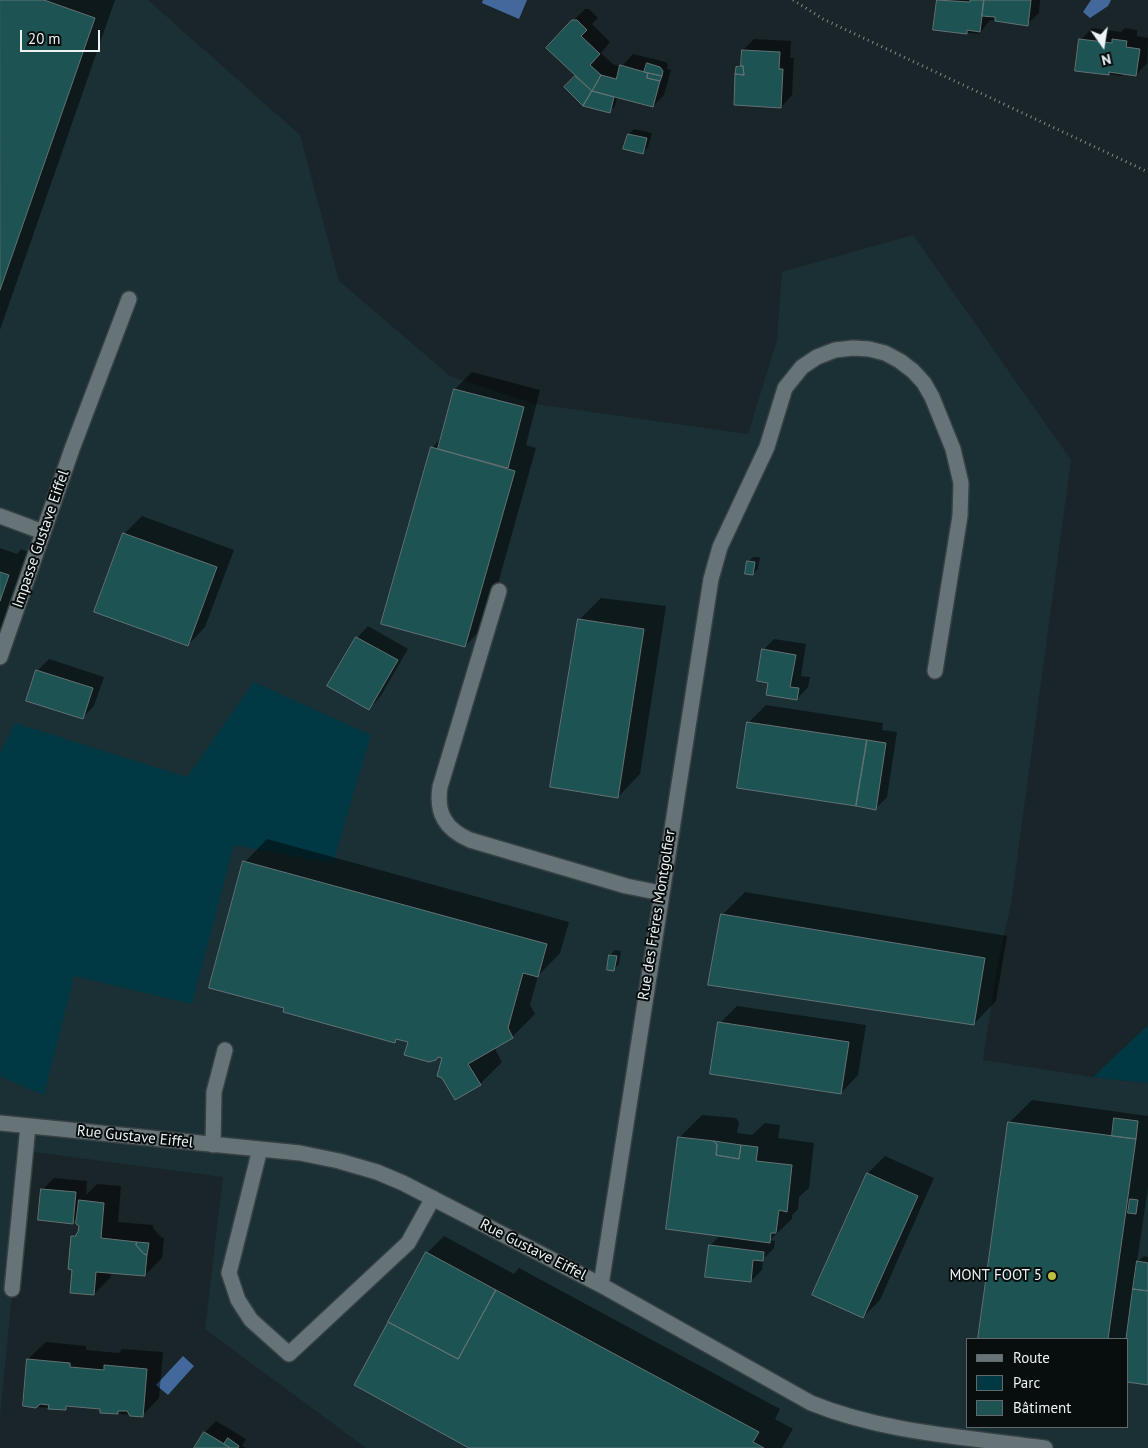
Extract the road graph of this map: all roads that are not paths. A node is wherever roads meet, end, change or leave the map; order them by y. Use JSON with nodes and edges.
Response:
{"nodes":[{"id":1,"x":129,"y":299,"type":"dead end"},
{"id":2,"x":0,"y":516,"type":"edge"},
{"id":3,"x":43,"y":532,"type":"junction"},
{"id":4,"x":499,"y":591,"type":"dead end"},
{"id":5,"x":0,"y":657,"type":"edge"},
{"id":6,"x":935,"y":671,"type":"dead end"},
{"id":7,"x":661,"y":893,"type":"junction"},
{"id":8,"x":225,"y":1050,"type":"dead end"},
{"id":9,"x":0,"y":1123,"type":"edge"},
{"id":10,"x":28,"y":1126,"type":"junction"},
{"id":11,"x":213,"y":1145,"type":"junction"},
{"id":12,"x":260,"y":1149,"type":"junction"},
{"id":13,"x":433,"y":1198,"type":"junction"},
{"id":14,"x":601,"y":1285,"type":"junction"},
{"id":15,"x":12,"y":1289,"type":"dead end"},
{"id":16,"x":1045,"y":1448,"type":"edge"}],
"edges":[{"from":1,"to":3,"type":"street","name":"Impasse Gustave Eiffel"},
{"from":2,"to":3,"type":"street"},
{"from":3,"to":5,"type":"street","name":"Impasse Gustave Eiffel"},
{"from":4,"to":7,"type":"street"},
{"from":6,"to":7,"type":"street","name":"Rue des Frères Montgolfier"},
{"from":7,"to":14,"type":"street","name":"Rue des Frères Montgolfier"},
{"from":8,"to":11,"type":"street"},
{"from":9,"to":10,"type":"street","name":"Rue Gustave Eiffel"},
{"from":10,"to":11,"type":"street","name":"Rue Gustave Eiffel"},
{"from":10,"to":15,"type":"street"},
{"from":11,"to":12,"type":"street","name":"Rue Gustave Eiffel"},
{"from":12,"to":13,"type":"street","name":"Rue Gustave Eiffel"},
{"from":12,"to":13,"type":"street"},
{"from":13,"to":14,"type":"street","name":"Rue Gustave Eiffel"},
{"from":14,"to":16,"type":"street","name":"Rue Gustave Eiffel"}]}
